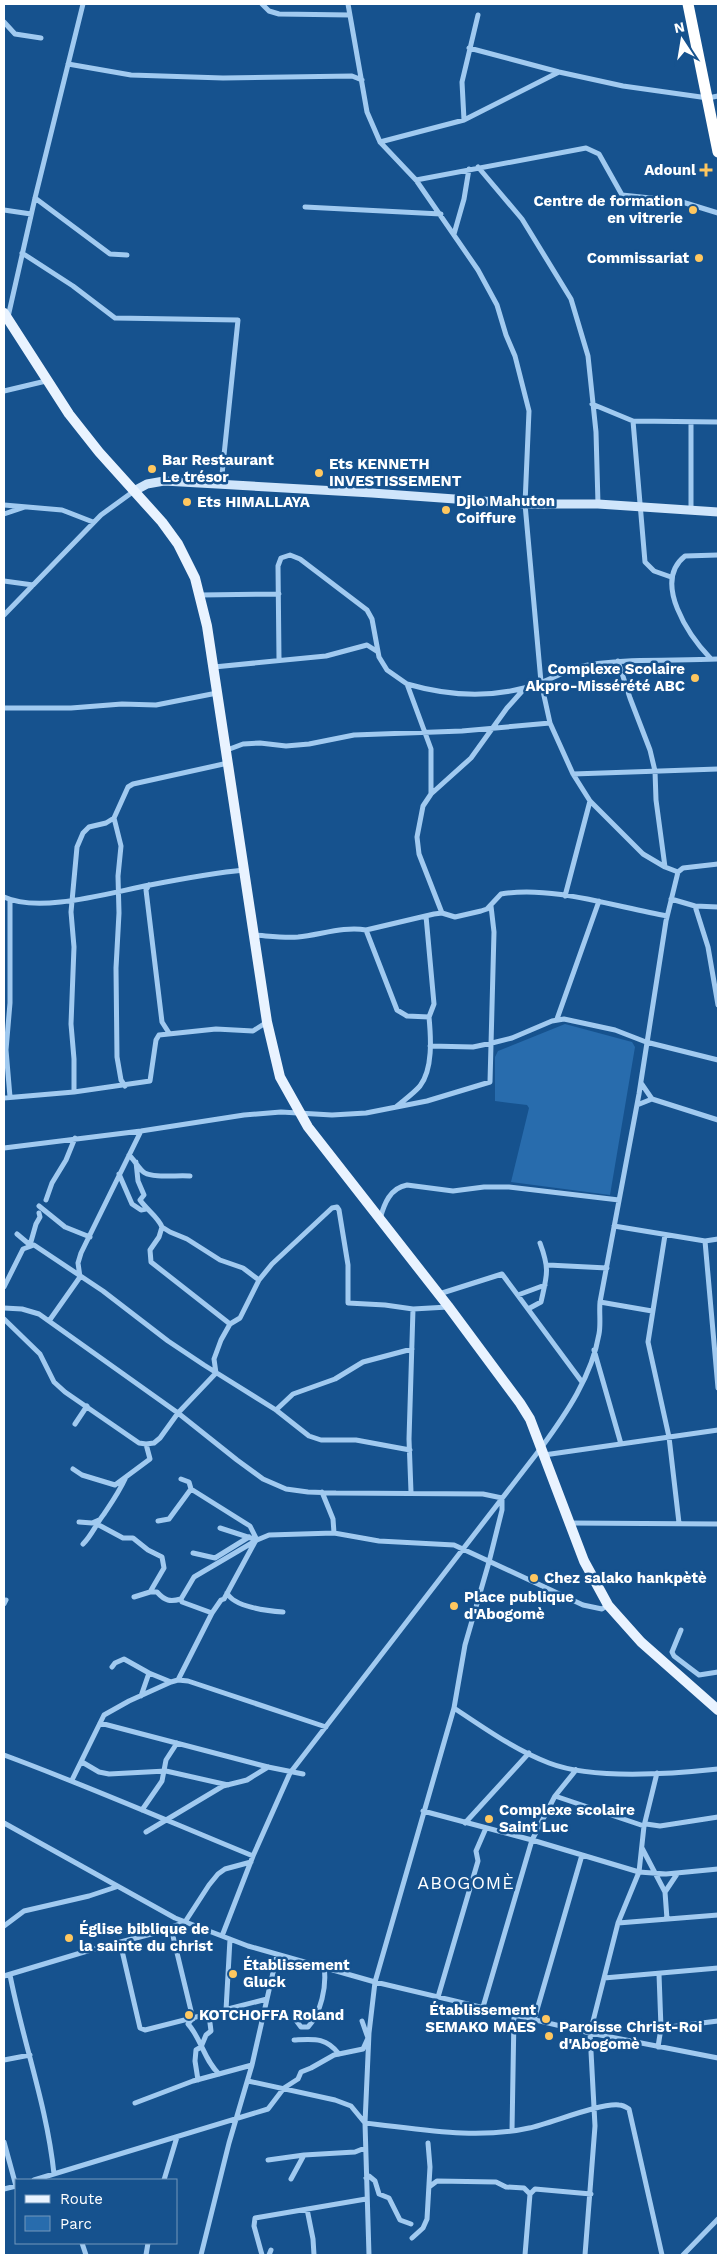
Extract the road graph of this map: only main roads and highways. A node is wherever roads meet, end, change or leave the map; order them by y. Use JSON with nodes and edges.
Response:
{"nodes":[{"id":1,"x":688,"y":4,"type":"edge"},
{"id":2,"x":713,"y":97,"type":"edge"},
{"id":3,"x":718,"y":152,"type":"edge"},
{"id":4,"x":5,"y":317,"type":"edge"},
{"id":5,"x":134,"y":491,"type":"junction"},
{"id":6,"x":718,"y":512,"type":"edge"},
{"id":7,"x":718,"y":1710,"type":"edge"}],
"edges":[{"from":1,"to":2,"type":"highway"},
{"from":2,"to":3,"type":"highway"},
{"from":4,"to":5,"type":"main road"},
{"from":5,"to":6,"type":"main road"},
{"from":5,"to":7,"type":"main road"}]}
